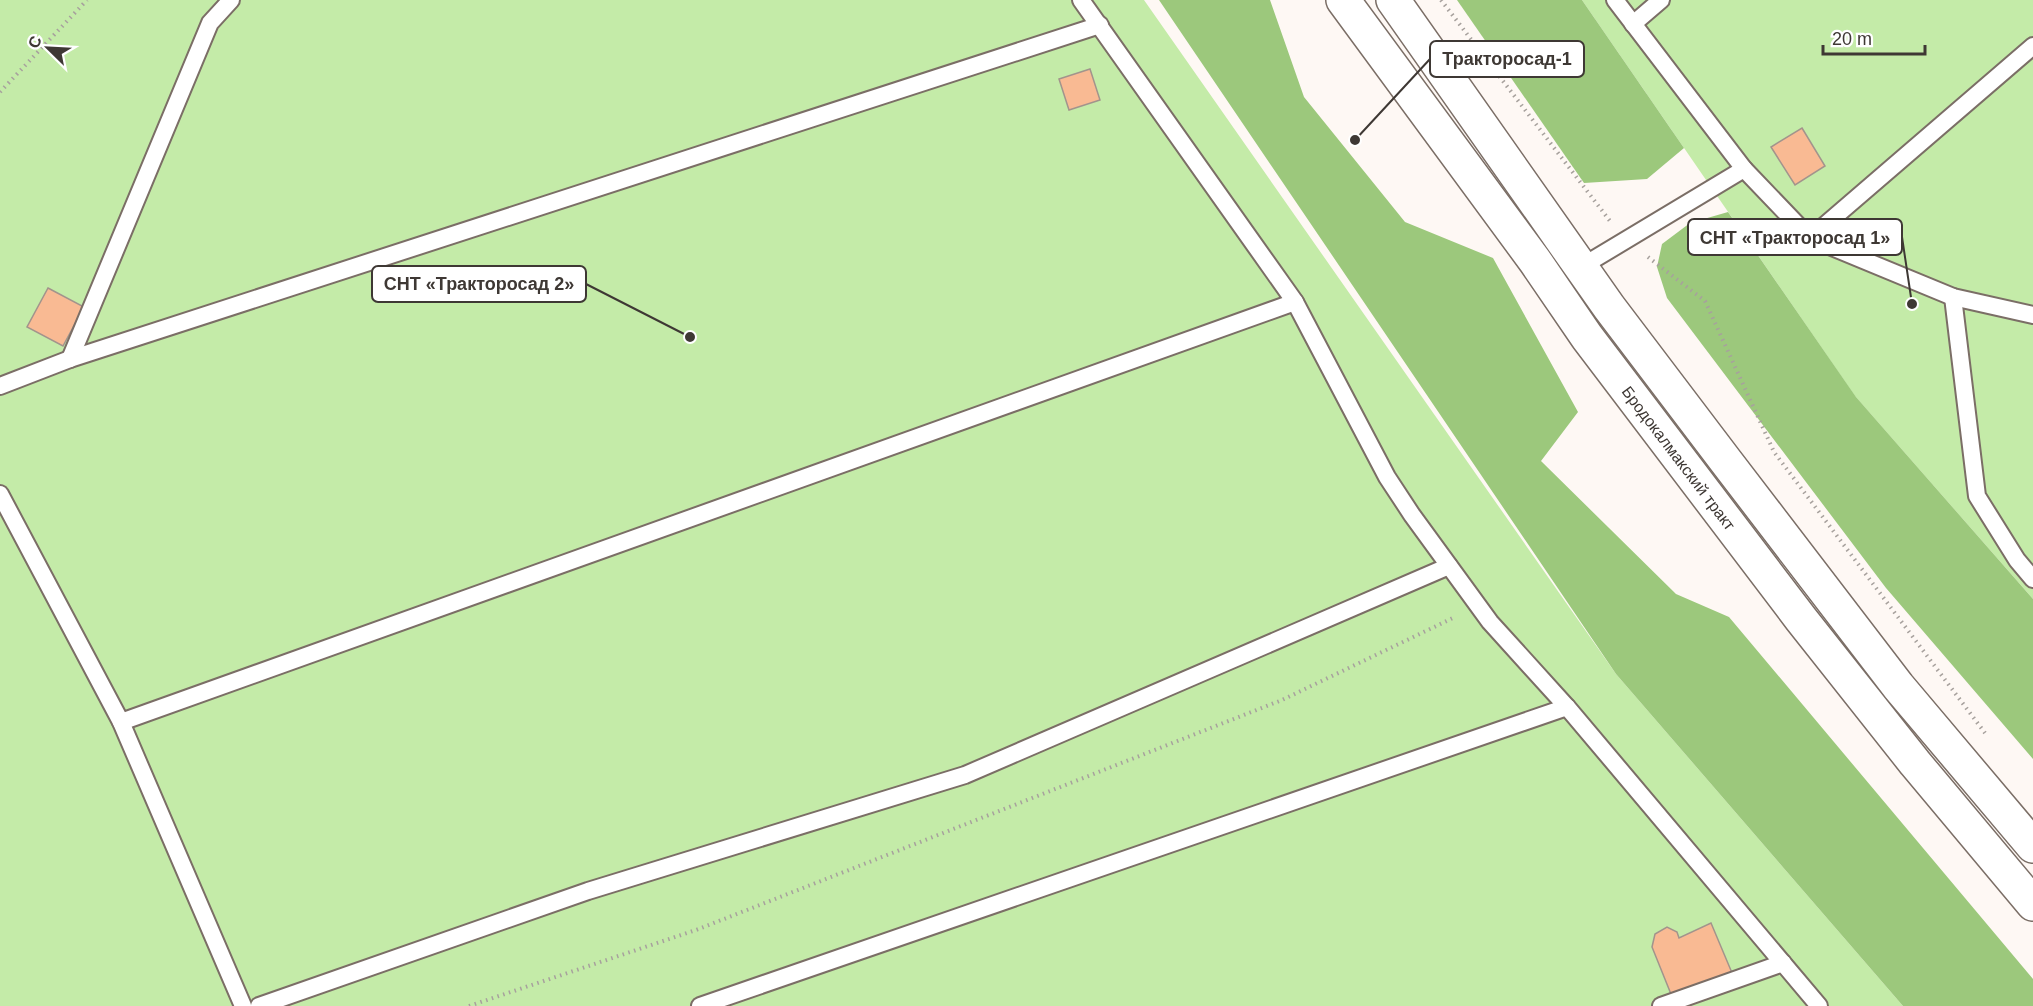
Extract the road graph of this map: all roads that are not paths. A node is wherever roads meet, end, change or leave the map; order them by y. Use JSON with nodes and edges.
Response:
{"nodes":[{"id":1,"x":231,"y":0,"type":"edge"},
{"id":2,"x":1081,"y":0,"type":"edge"},
{"id":3,"x":1343,"y":0,"type":"edge"},
{"id":4,"x":1393,"y":0,"type":"edge"},
{"id":5,"x":1615,"y":0,"type":"edge"},
{"id":6,"x":1661,"y":0,"type":"edge"},
{"id":7,"x":1633,"y":24,"type":"junction"},
{"id":8,"x":1100,"y":25,"type":"junction"},
{"id":9,"x":2033,"y":46,"type":"edge"},
{"id":10,"x":1744,"y":169,"type":"junction"},
{"id":11,"x":1810,"y":238,"type":"junction"},
{"id":12,"x":1581,"y":267,"type":"junction"},
{"id":13,"x":1953,"y":297,"type":"junction"},
{"id":14,"x":1295,"y":302,"type":"junction"},
{"id":15,"x":2033,"y":315,"type":"edge"},
{"id":16,"x":70,"y":359,"type":"junction"},
{"id":17,"x":0,"y":386,"type":"edge"},
{"id":18,"x":0,"y":495,"type":"edge"},
{"id":19,"x":1449,"y":566,"type":"junction"},
{"id":20,"x":2033,"y":579,"type":"edge"},
{"id":21,"x":1567,"y":707,"type":"junction"},
{"id":22,"x":121,"y":722,"type":"junction"},
{"id":23,"x":2033,"y":846,"type":"edge"},
{"id":24,"x":2033,"y":904,"type":"edge"},
{"id":25,"x":1784,"y":963,"type":"junction"},
{"id":26,"x":243,"y":1006,"type":"edge"},
{"id":27,"x":259,"y":1006,"type":"edge"},
{"id":28,"x":700,"y":1006,"type":"edge"},
{"id":29,"x":1660,"y":1006,"type":"edge"},
{"id":30,"x":1819,"y":1006,"type":"edge"}],
"edges":[{"from":1,"to":16,"type":"lane"},
{"from":2,"to":8,"type":"lane"},
{"from":3,"to":24,"type":"main road","name":"Бродокалмакский тракт"},
{"from":4,"to":12,"type":"main road"},
{"from":5,"to":7,"type":"lane"},
{"from":6,"to":7,"type":"lane"},
{"from":7,"to":10,"type":"lane"},
{"from":8,"to":14,"type":"lane"},
{"from":8,"to":16,"type":"lane"},
{"from":9,"to":11,"type":"lane"},
{"from":10,"to":11,"type":"lane"},
{"from":10,"to":12,"type":"lane"},
{"from":11,"to":13,"type":"lane"},
{"from":12,"to":23,"type":"main road"},
{"from":13,"to":15,"type":"lane"},
{"from":13,"to":20,"type":"lane"},
{"from":14,"to":19,"type":"lane"},
{"from":14,"to":22,"type":"lane"},
{"from":16,"to":17,"type":"lane"},
{"from":18,"to":22,"type":"lane"},
{"from":19,"to":21,"type":"lane"},
{"from":19,"to":27,"type":"lane"},
{"from":21,"to":25,"type":"lane"},
{"from":21,"to":28,"type":"lane"},
{"from":22,"to":26,"type":"lane"},
{"from":25,"to":29,"type":"lane"},
{"from":25,"to":30,"type":"lane"}]}
